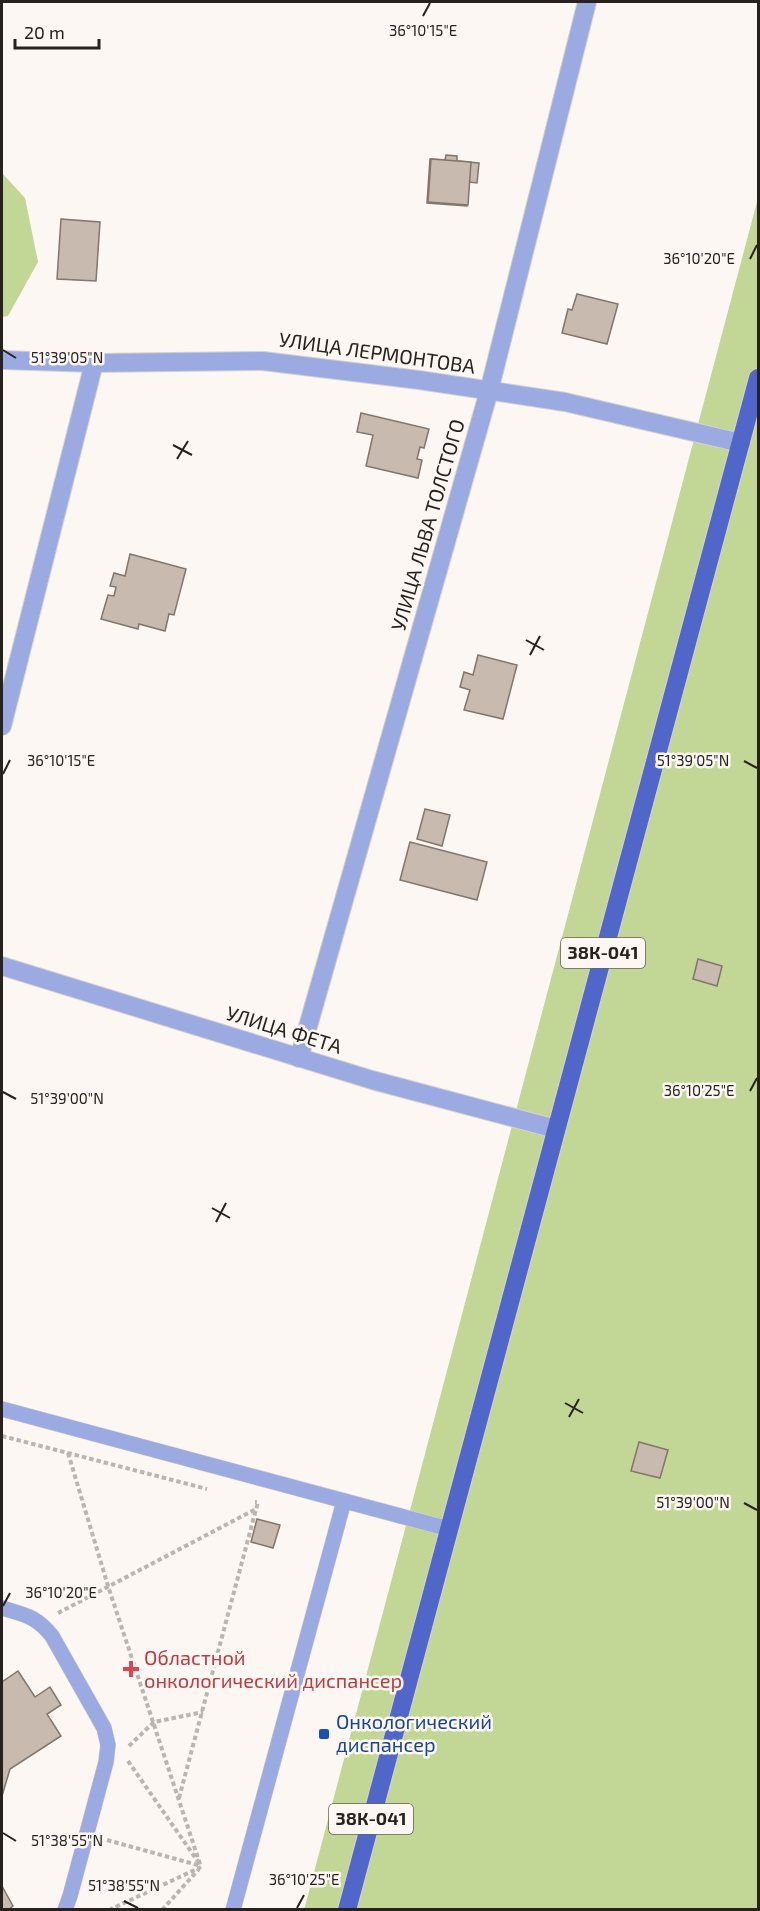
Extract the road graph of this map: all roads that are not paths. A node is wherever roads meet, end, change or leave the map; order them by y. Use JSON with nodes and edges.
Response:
{"nodes":[{"id":1,"x":587,"y":2,"type":"edge"},
{"id":2,"x":2,"y":360,"type":"edge"},
{"id":3,"x":94,"y":363,"type":"junction"},
{"id":4,"x":759,"y":378,"type":"edge"},
{"id":5,"x":489,"y":391,"type":"junction"},
{"id":6,"x":741,"y":443,"type":"junction"},
{"id":7,"x":2,"y":726,"type":"edge"},
{"id":8,"x":2,"y":966,"type":"edge"},
{"id":9,"x":299,"y":1058,"type":"junction"},
{"id":10,"x":556,"y":1129,"type":"junction"},
{"id":11,"x":2,"y":1409,"type":"edge"},
{"id":12,"x":344,"y":1501,"type":"junction"},
{"id":13,"x":449,"y":1529,"type":"junction"},
{"id":14,"x":2,"y":1608,"type":"edge"},
{"id":15,"x":64,"y":1910,"type":"edge"},
{"id":16,"x":233,"y":1910,"type":"edge"},
{"id":17,"x":347,"y":1910,"type":"edge"}],
"edges":[{"from":1,"to":5,"type":"street","name":"УЛИЦА ЛЬВА ТОЛСТОГО"},
{"from":2,"to":3,"type":"street","name":"УЛИЦА ЛЕРМОНТОВА"},
{"from":3,"to":5,"type":"street","name":"УЛИЦА ЛЕРМОНТОВА"},
{"from":3,"to":7,"type":"street"},
{"from":4,"to":6,"type":"main road","number":"38К-041"},
{"from":5,"to":6,"type":"street","name":"УЛИЦА ЛЕРМОНТОВА"},
{"from":5,"to":9,"type":"street","name":"УЛИЦА ЛЬВА ТОЛСТОГО"},
{"from":6,"to":10,"type":"main road","number":"38К-041"},
{"from":8,"to":9,"type":"street","name":"УЛИЦА ФЕТА"},
{"from":9,"to":10,"type":"street","name":"УЛИЦА ФЕТА"},
{"from":10,"to":13,"type":"main road","number":"38К-041"},
{"from":11,"to":12,"type":"lane"},
{"from":12,"to":13,"type":"lane"},
{"from":12,"to":16,"type":"lane"},
{"from":13,"to":17,"type":"main road","number":"38К-041"},
{"from":14,"to":15,"type":"lane"}]}
